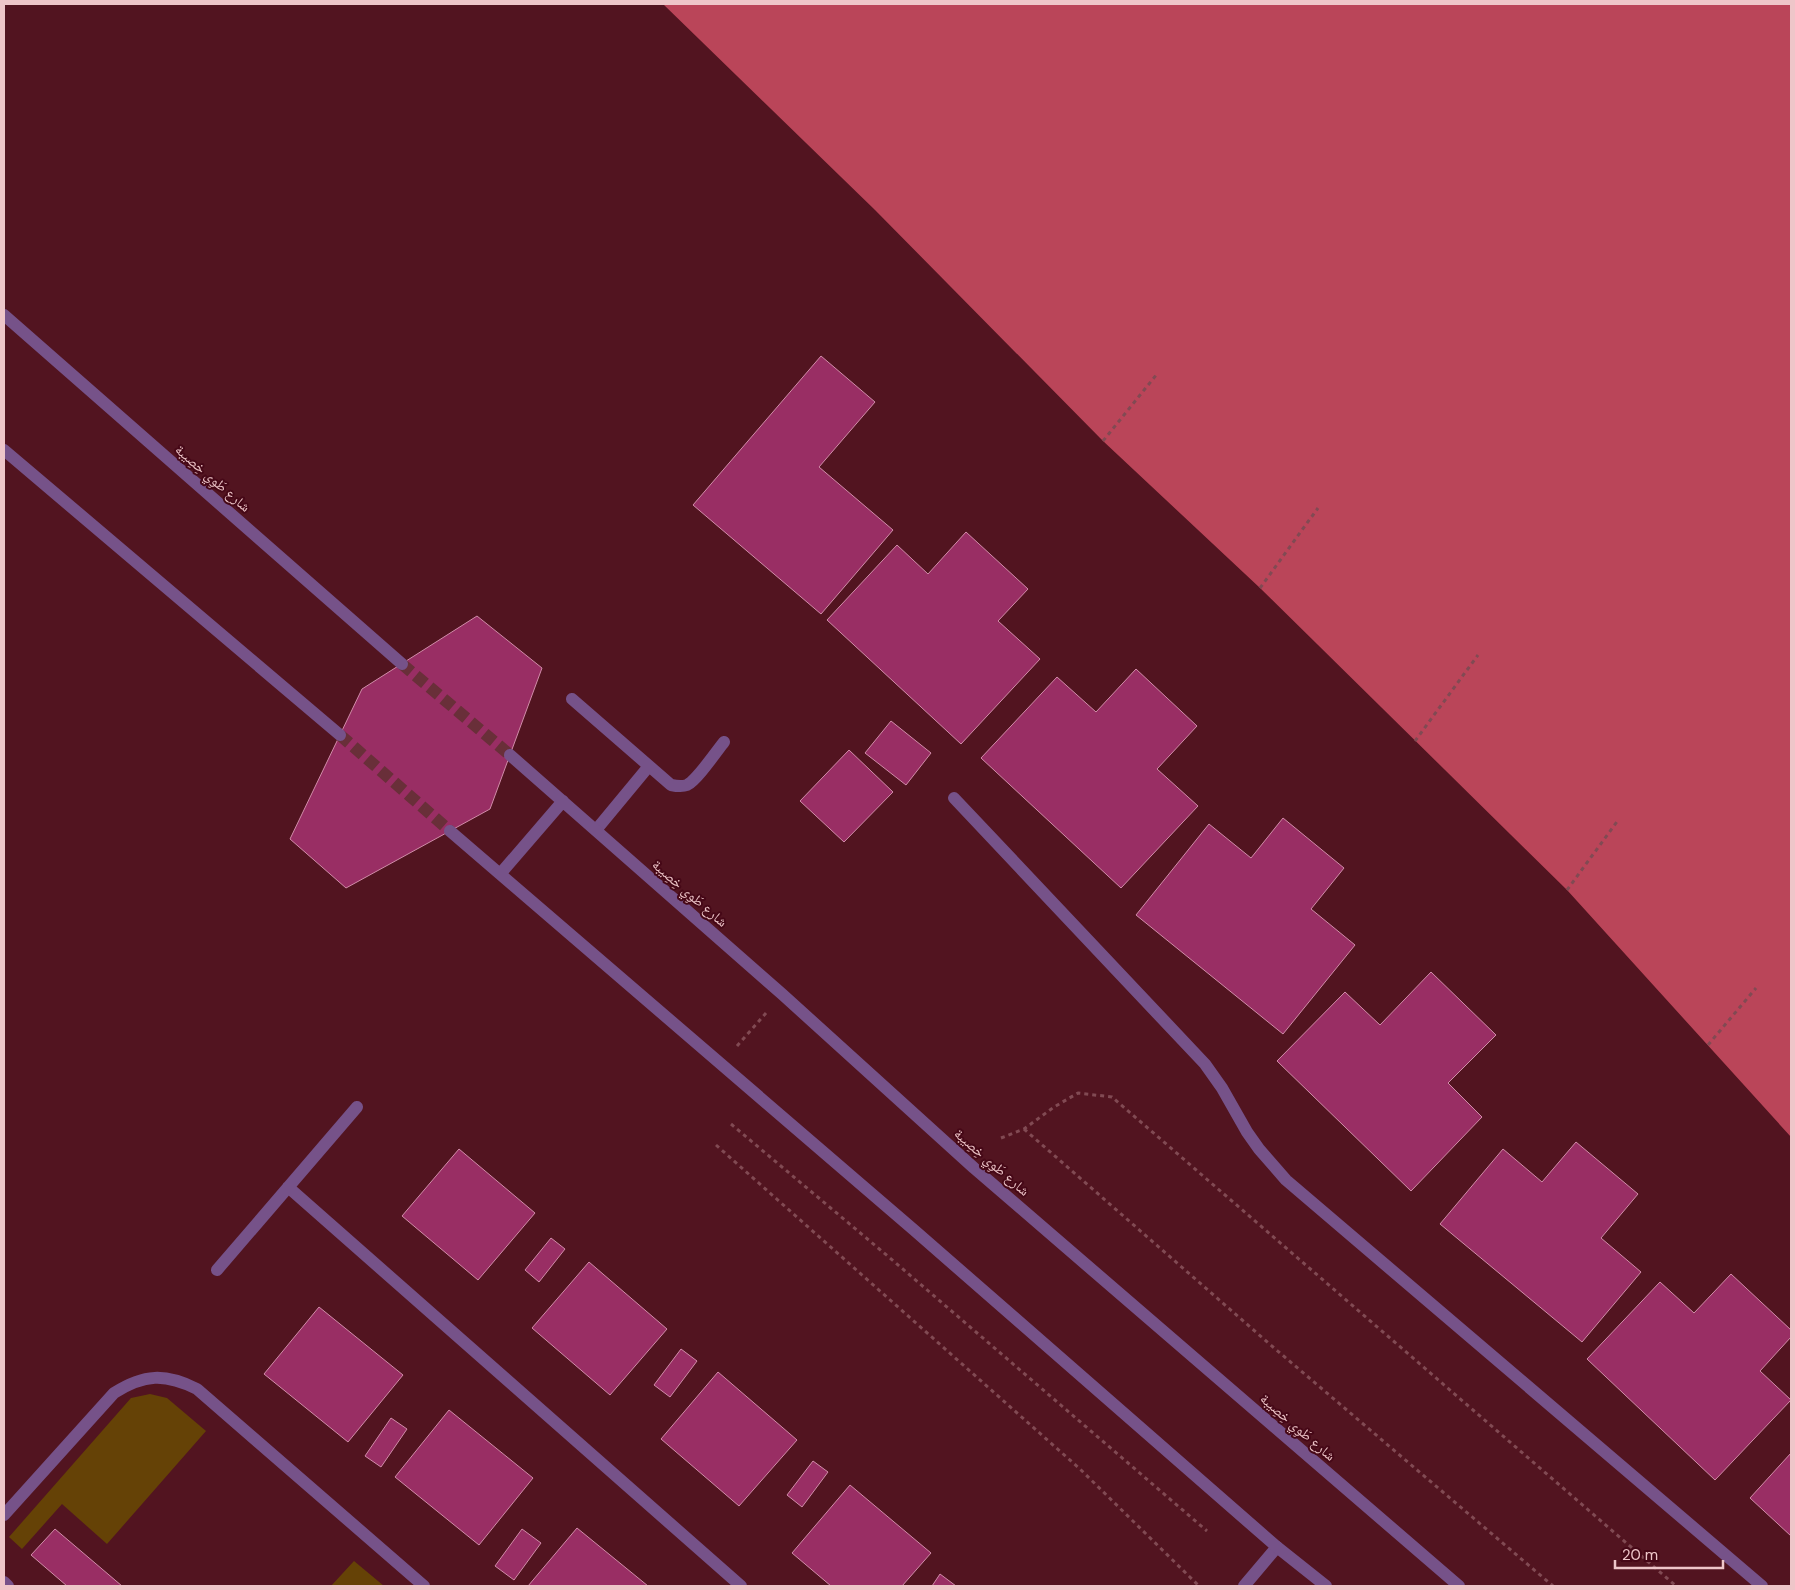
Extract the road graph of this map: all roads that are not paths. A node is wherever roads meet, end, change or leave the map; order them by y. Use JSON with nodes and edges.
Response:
{"nodes":[{"id":1,"x":4,"y":315,"type":"edge"},
{"id":2,"x":4,"y":450,"type":"edge"},
{"id":3,"x":402,"y":664,"type":"tunnel mouth"},
{"id":4,"x":572,"y":699,"type":"dead end"},
{"id":5,"x":340,"y":735,"type":"tunnel mouth"},
{"id":6,"x":724,"y":742,"type":"dead end"},
{"id":7,"x":510,"y":755,"type":"tunnel mouth"},
{"id":8,"x":649,"y":766,"type":"junction"},
{"id":9,"x":954,"y":798,"type":"dead end"},
{"id":10,"x":563,"y":801,"type":"junction"},
{"id":11,"x":596,"y":830,"type":"junction"},
{"id":12,"x":450,"y":831,"type":"tunnel mouth"},
{"id":13,"x":501,"y":873,"type":"junction"},
{"id":14,"x":357,"y":1106,"type":"dead end"},
{"id":15,"x":288,"y":1187,"type":"junction"},
{"id":16,"x":217,"y":1270,"type":"dead end"},
{"id":17,"x":4,"y":1514,"type":"edge"},
{"id":18,"x":1277,"y":1547,"type":"junction"},
{"id":19,"x":4,"y":1582,"type":"edge"},
{"id":20,"x":8,"y":1586,"type":"edge"},
{"id":21,"x":424,"y":1586,"type":"edge"},
{"id":22,"x":741,"y":1586,"type":"edge"},
{"id":23,"x":1244,"y":1586,"type":"edge"},
{"id":24,"x":1326,"y":1586,"type":"edge"},
{"id":25,"x":1459,"y":1586,"type":"edge"},
{"id":26,"x":1762,"y":1586,"type":"edge"}],
"edges":[{"from":1,"to":3,"type":"street","name":"شارع طَوِي خِصِيبة"},
{"from":2,"to":5,"type":"street"},
{"from":4,"to":8,"type":"street"},
{"from":6,"to":8,"type":"street"},
{"from":7,"to":10,"type":"street","name":"شارع طَوِي خِصِيبة"},
{"from":8,"to":11,"type":"street"},
{"from":9,"to":26,"type":"street"},
{"from":10,"to":11,"type":"street","name":"شارع طَوِي خِصِيبة"},
{"from":10,"to":13,"type":"street"},
{"from":11,"to":25,"type":"street","name":"شارع طَوِي خِصِيبة"},
{"from":12,"to":13,"type":"street"},
{"from":13,"to":18,"type":"street"},
{"from":14,"to":15,"type":"street"},
{"from":15,"to":16,"type":"street"},
{"from":15,"to":22,"type":"street"},
{"from":17,"to":21,"type":"street"},
{"from":18,"to":23,"type":"street"},
{"from":18,"to":24,"type":"street"},
{"from":19,"to":20,"type":"street"}]}
